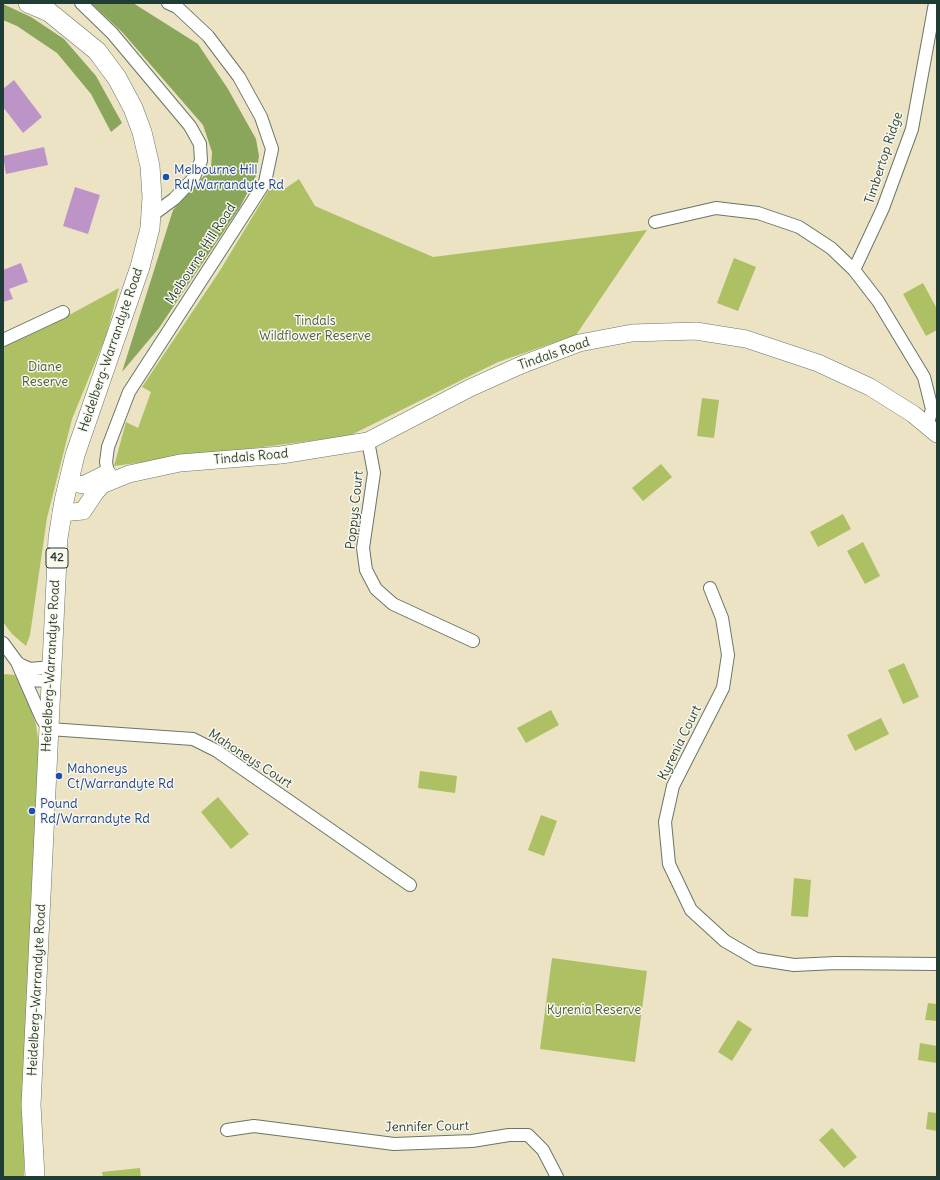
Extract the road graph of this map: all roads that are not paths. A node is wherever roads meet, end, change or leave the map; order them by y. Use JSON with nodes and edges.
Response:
{"nodes":[{"id":1,"x":28,"y":3,"type":"edge"},
{"id":2,"x":81,"y":3,"type":"edge"},
{"id":3,"x":168,"y":3,"type":"edge"},
{"id":4,"x":935,"y":3,"type":"edge"},
{"id":5,"x":151,"y":216,"type":"junction"},
{"id":6,"x":655,"y":222,"type":"dead end"},
{"id":7,"x":854,"y":270,"type":"junction"},
{"id":8,"x":63,"y":312,"type":"dead end"},
{"id":9,"x":3,"y":340,"type":"edge"},
{"id":10,"x":932,"y":430,"type":"edge"},
{"id":11,"x":368,"y":441,"type":"junction"},
{"id":12,"x":110,"y":477,"type":"junction"},
{"id":13,"x":68,"y":482,"type":"junction"},
{"id":14,"x":61,"y":513,"type":"junction"},
{"id":15,"x":710,"y":588,"type":"dead end"},
{"id":16,"x":474,"y":641,"type":"dead end"},
{"id":17,"x":3,"y":643,"type":"edge"},
{"id":18,"x":17,"y":662,"type":"junction"},
{"id":19,"x":23,"y":674,"type":"junction"},
{"id":20,"x":51,"y":674,"type":"junction"},
{"id":21,"x":49,"y":729,"type":"junction"},
{"id":22,"x":410,"y":885,"type":"dead end"},
{"id":23,"x":937,"y":964,"type":"edge"},
{"id":24,"x":227,"y":1130,"type":"dead end"},
{"id":25,"x":35,"y":1177,"type":"edge"},
{"id":26,"x":557,"y":1177,"type":"edge"}],
"edges":[{"from":1,"to":5,"type":"main road","name":"Heidelberg-Warrandyte Road","number":"42"},
{"from":2,"to":5,"type":"street"},
{"from":3,"to":12,"type":"street","name":"Melbourne Hill Road"},
{"from":4,"to":7,"type":"street","name":"Timbertop Ridge"},
{"from":5,"to":13,"type":"main road","name":"Heidelberg-Warrandyte Road","number":"42"},
{"from":6,"to":7,"type":"street"},
{"from":7,"to":10,"type":"street"},
{"from":8,"to":9,"type":"street"},
{"from":10,"to":11,"type":"main road","name":"Tindals Road"},
{"from":11,"to":12,"type":"main road","name":"Tindals Road"},
{"from":11,"to":16,"type":"street","name":"Poppys Court"},
{"from":12,"to":13,"type":"main road","name":"Tindals Road"},
{"from":12,"to":14,"type":"main road","name":"Tindals Road"},
{"from":13,"to":14,"type":"main road","name":"Heidelberg-Warrandyte Road","number":"42"},
{"from":14,"to":20,"type":"main road","name":"Heidelberg-Warrandyte Road","number":"42"},
{"from":15,"to":23,"type":"street","name":"Kyrenia Court"},
{"from":17,"to":18,"type":"street"},
{"from":18,"to":19,"type":"street"},
{"from":18,"to":20,"type":"street"},
{"from":19,"to":20,"type":"street"},
{"from":19,"to":21,"type":"street"},
{"from":20,"to":21,"type":"main road","name":"Heidelberg-Warrandyte Road","number":"42"},
{"from":21,"to":22,"type":"street","name":"Mahoneys Court"},
{"from":21,"to":25,"type":"main road","name":"Heidelberg-Warrandyte Road","number":"42"},
{"from":24,"to":26,"type":"street","name":"Jennifer Court"}]}
